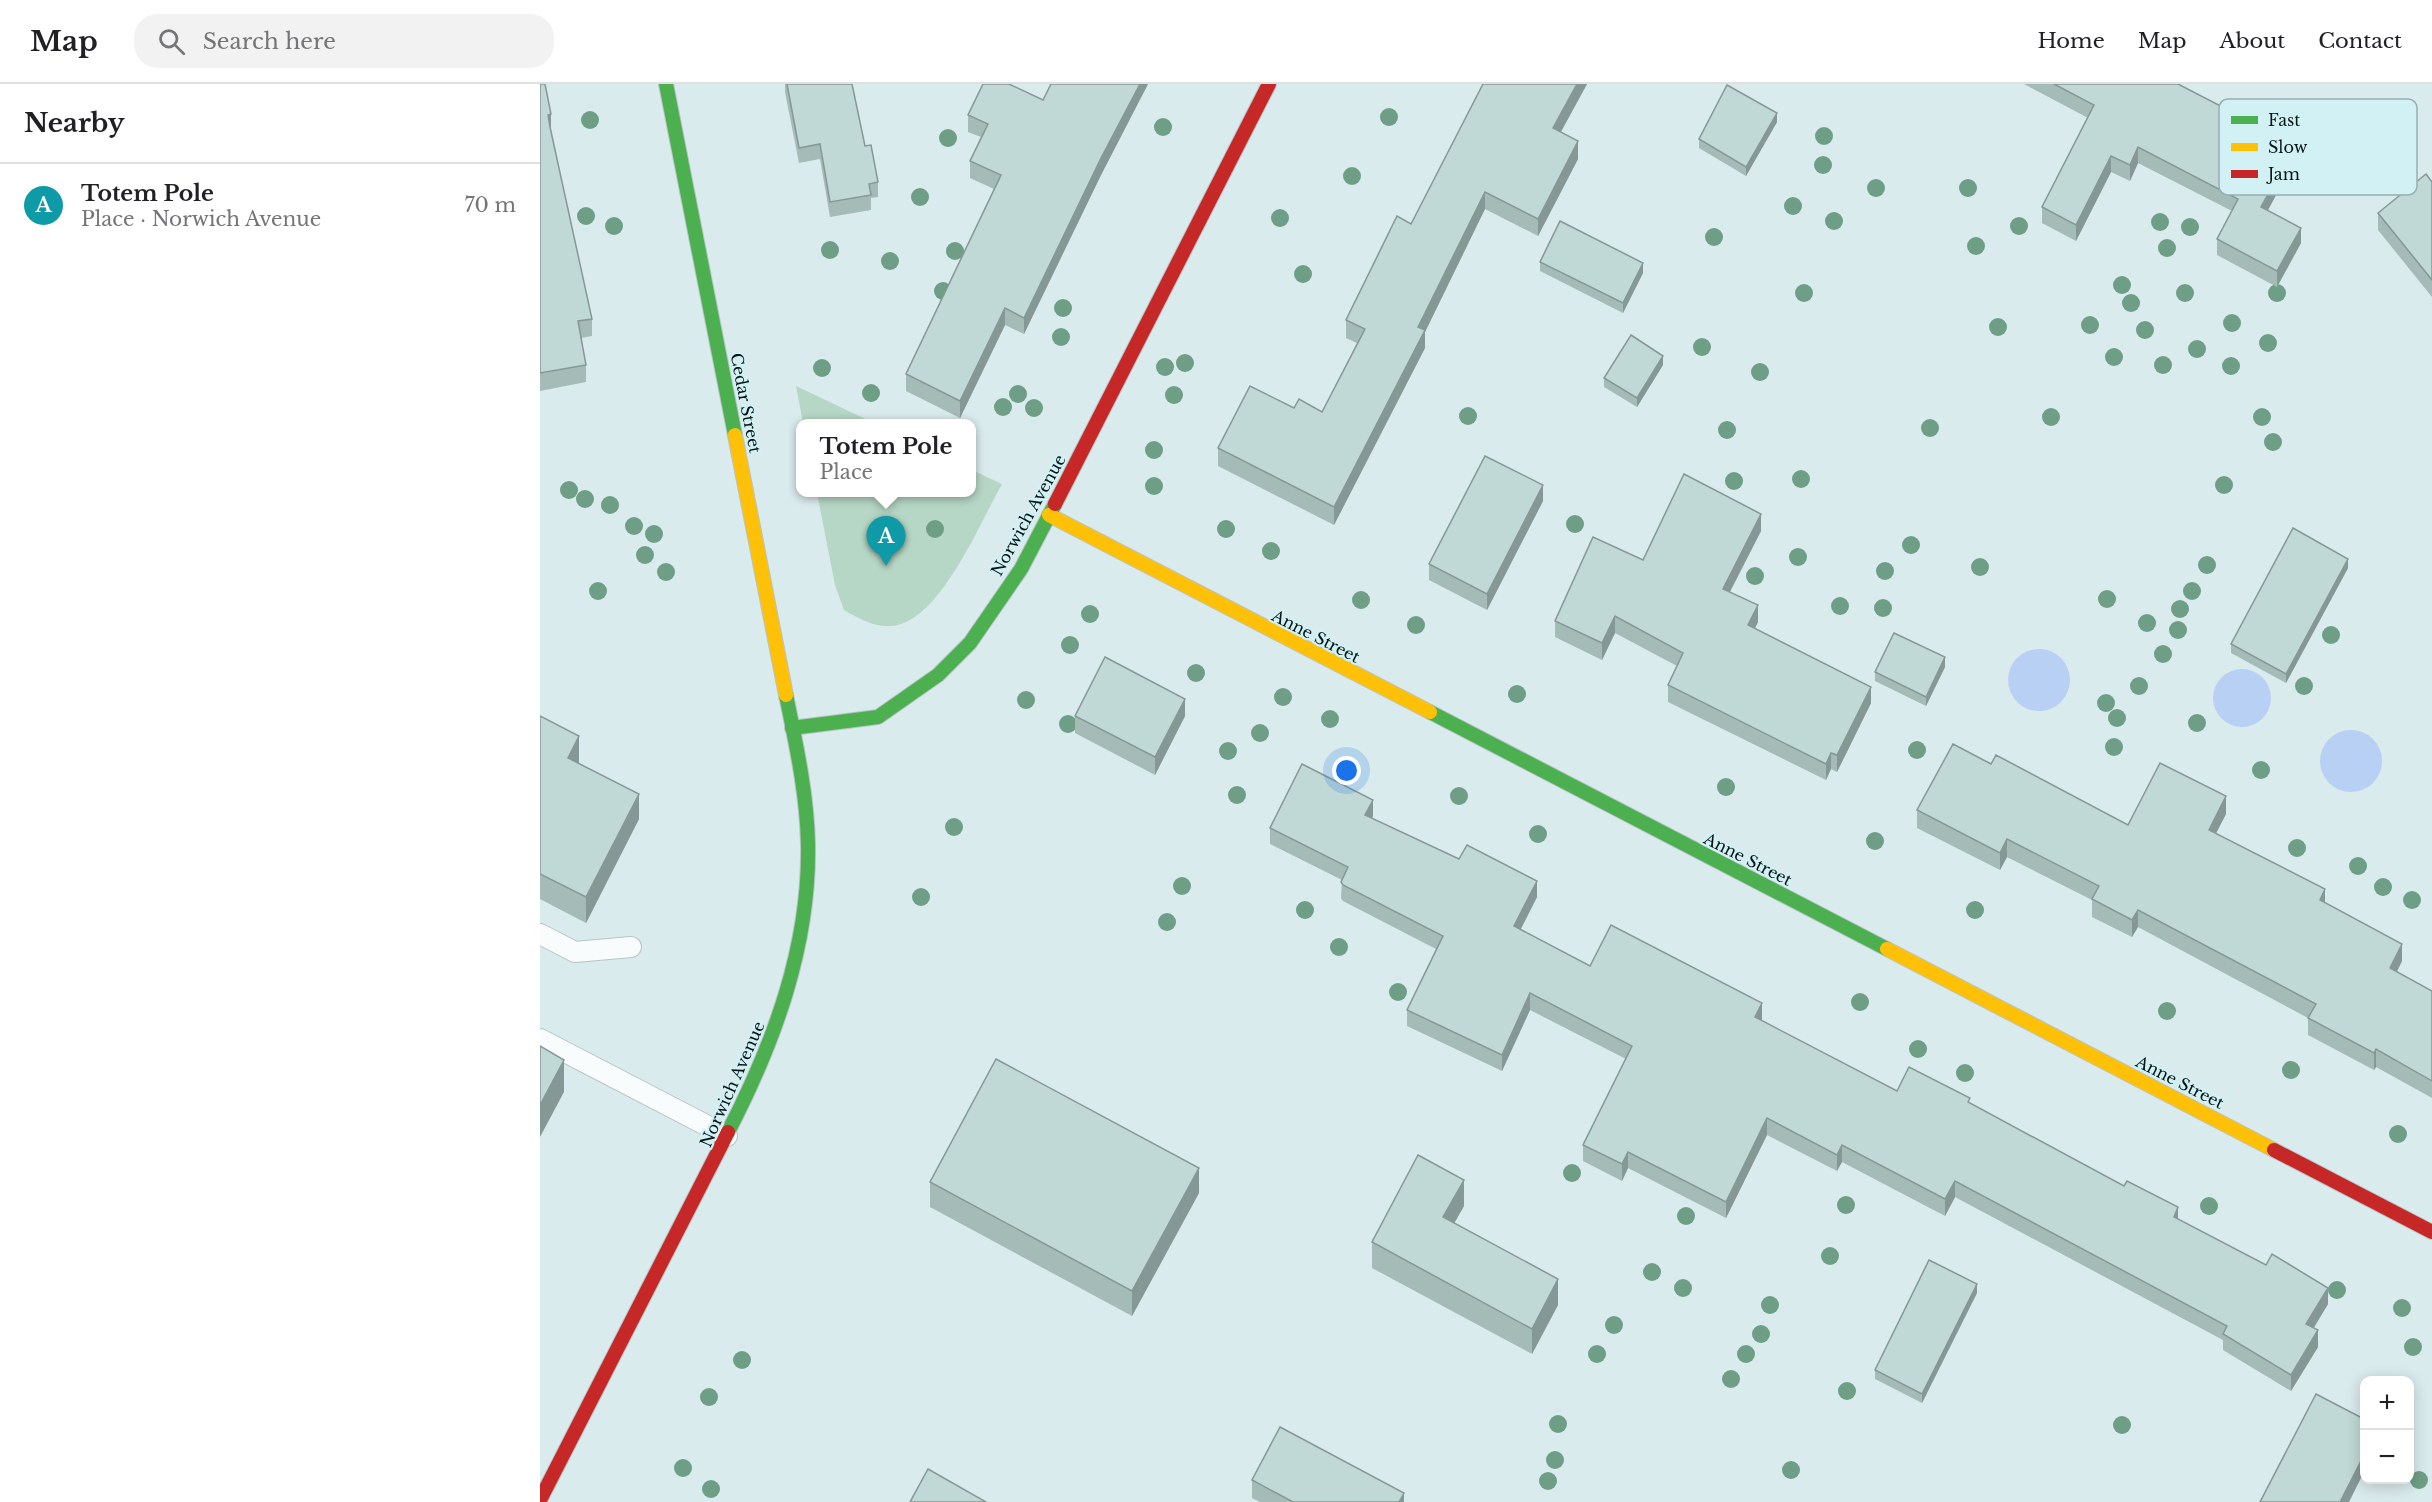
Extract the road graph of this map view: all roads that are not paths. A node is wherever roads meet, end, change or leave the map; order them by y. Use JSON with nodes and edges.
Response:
{"nodes":[{"id":1,"x":666,"y":84,"type":"edge"},
{"id":2,"x":1269,"y":84,"type":"edge"},
{"id":3,"x":1049,"y":515,"type":"junction"},
{"id":4,"x":792,"y":728,"type":"junction"},
{"id":5,"x":540,"y":934,"type":"edge"},
{"id":6,"x":631,"y":947,"type":"dead end"},
{"id":7,"x":540,"y":1040,"type":"edge"},
{"id":8,"x":727,"y":1136,"type":"junction"},
{"id":9,"x":2432,"y":1232,"type":"edge"},
{"id":10,"x":546,"y":1473,"type":"edge"},
{"id":11,"x":540,"y":1500,"type":"edge"}],
"edges":[{"from":1,"to":4,"type":"street","name":"Cedar Street"},
{"from":2,"to":3,"type":"street","name":"Norwich Avenue"},
{"from":3,"to":4,"type":"street","name":"Norwich Avenue"},
{"from":3,"to":9,"type":"street","name":"Anne Street"},
{"from":4,"to":8,"type":"street","name":"Norwich Avenue"},
{"from":5,"to":6,"type":"lane"},
{"from":7,"to":8,"type":"lane"},
{"from":8,"to":10,"type":"street","name":"Norwich Avenue"},
{"from":10,"to":11,"type":"street","name":"Norwich Avenue"}]}
